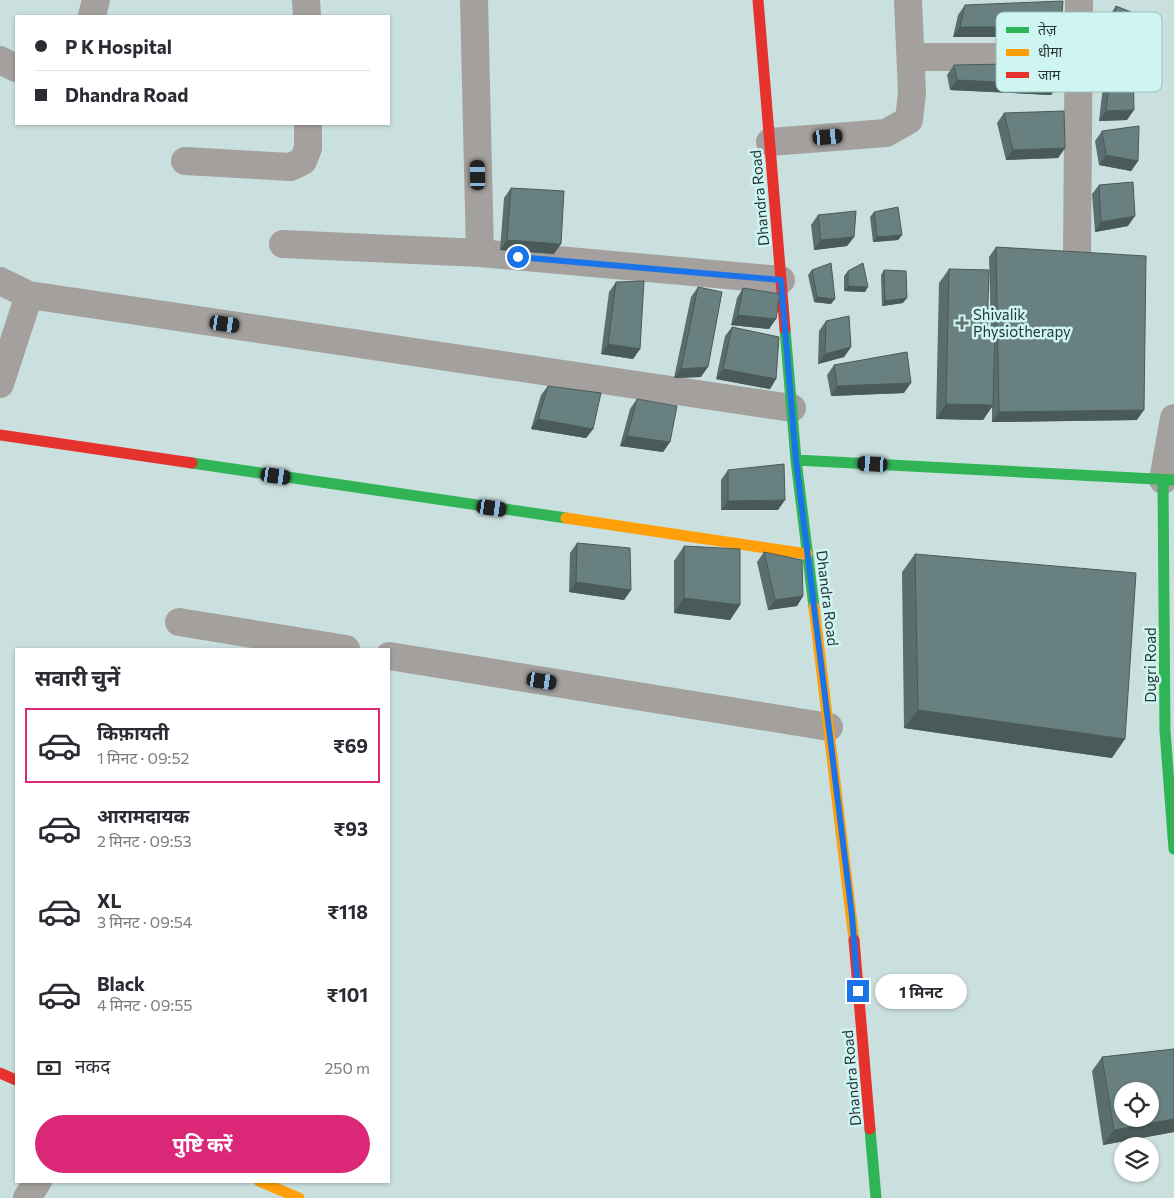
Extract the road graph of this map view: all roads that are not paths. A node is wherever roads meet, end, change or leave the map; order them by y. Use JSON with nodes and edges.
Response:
{"nodes":[{"id":1,"x":96,"y":0,"type":"edge"},
{"id":2,"x":306,"y":0,"type":"edge"},
{"id":3,"x":474,"y":0,"type":"edge"},
{"id":4,"x":758,"y":0,"type":"edge"},
{"id":5,"x":908,"y":0,"type":"edge"},
{"id":6,"x":92,"y":15,"type":"edge"},
{"id":7,"x":307,"y":15,"type":"edge"},
{"id":8,"x":911,"y":57,"type":"junction"},
{"id":9,"x":996,"y":57,"type":"edge"},
{"id":10,"x":0,"y":60,"type":"edge"},
{"id":11,"x":15,"y":68,"type":"edge"},
{"id":12,"x":1078,"y":92,"type":"edge"},
{"id":13,"x":308,"y":125,"type":"edge"},
{"id":14,"x":770,"y":142,"type":"junction"},
{"id":15,"x":185,"y":161,"type":"dead end"},
{"id":16,"x":283,"y":244,"type":"dead end"},
{"id":17,"x":480,"y":253,"type":"junction"},
{"id":18,"x":1077,"y":260,"type":"edge"},
{"id":19,"x":781,"y":280,"type":"junction"},
{"id":20,"x":0,"y":281,"type":"edge"},
{"id":21,"x":29,"y":295,"type":"junction"},
{"id":22,"x":0,"y":384,"type":"edge"},
{"id":23,"x":792,"y":408,"type":"junction"},
{"id":24,"x":1174,"y":418,"type":"edge"},
{"id":25,"x":0,"y":436,"type":"edge"},
{"id":26,"x":796,"y":460,"type":"junction"},
{"id":27,"x":1169,"y":480,"type":"edge"},
{"id":28,"x":807,"y":554,"type":"junction"},
{"id":29,"x":179,"y":622,"type":"dead end"},
{"id":30,"x":340,"y":648,"type":"edge"},
{"id":31,"x":390,"y":656,"type":"edge"},
{"id":32,"x":829,"y":727,"type":"junction"},
{"id":33,"x":1174,"y":849,"type":"edge"},
{"id":34,"x":0,"y":1073,"type":"edge"},
{"id":35,"x":15,"y":1080,"type":"edge"},
{"id":36,"x":37,"y":1183,"type":"edge"},
{"id":37,"x":264,"y":1183,"type":"edge"},
{"id":38,"x":27,"y":1198,"type":"edge"},
{"id":39,"x":299,"y":1198,"type":"edge"},
{"id":40,"x":876,"y":1198,"type":"edge"}],
"edges":[{"from":1,"to":6,"type":"street"},
{"from":2,"to":7,"type":"street"},
{"from":3,"to":17,"type":"street"},
{"from":4,"to":14,"type":"street","name":"Dhandra Road"},
{"from":5,"to":8,"type":"street"},
{"from":8,"to":9,"type":"street"},
{"from":8,"to":14,"type":"street"},
{"from":10,"to":11,"type":"street"},
{"from":12,"to":18,"type":"street"},
{"from":13,"to":15,"type":"street"},
{"from":14,"to":19,"type":"street","name":"Dhandra Road"},
{"from":16,"to":17,"type":"street"},
{"from":17,"to":19,"type":"street"},
{"from":19,"to":23,"type":"street","name":"Dhandra Road"},
{"from":20,"to":21,"type":"street"},
{"from":21,"to":22,"type":"street"},
{"from":21,"to":23,"type":"street"},
{"from":23,"to":26,"type":"street","name":"Dhandra Road"},
{"from":24,"to":27,"type":"street"},
{"from":25,"to":28,"type":"street"},
{"from":26,"to":27,"type":"street"},
{"from":26,"to":28,"type":"street","name":"Dhandra Road"},
{"from":27,"to":33,"type":"street","name":"Dugri Road"},
{"from":28,"to":32,"type":"street","name":"Dhandra Road"},
{"from":29,"to":30,"type":"street"},
{"from":31,"to":32,"type":"street"},
{"from":32,"to":40,"type":"street","name":"Dhandra Road"},
{"from":34,"to":35,"type":"street"},
{"from":36,"to":38,"type":"street"},
{"from":37,"to":39,"type":"street"}]}
